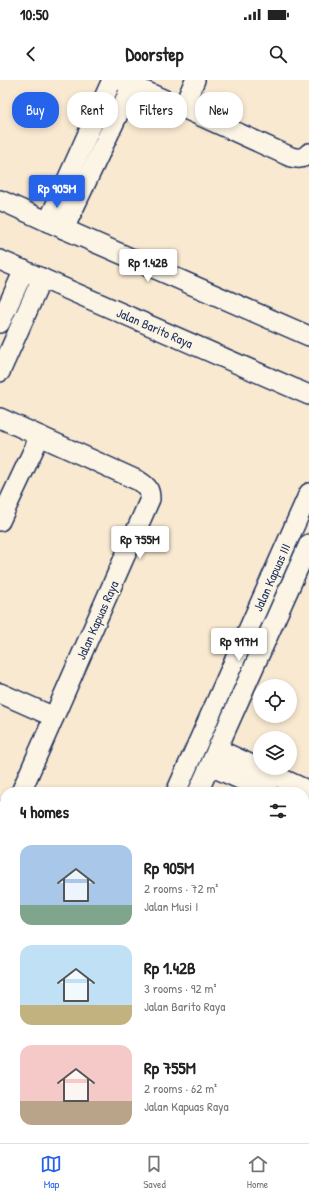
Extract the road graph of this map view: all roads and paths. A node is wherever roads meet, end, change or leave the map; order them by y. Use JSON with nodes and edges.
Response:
{"nodes":[{"id":1,"x":112,"y":80,"type":"edge"},
{"id":2,"x":195,"y":80,"type":"edge"},
{"id":3,"x":126,"y":83,"type":"edge"},
{"id":4,"x":147,"y":92,"type":"edge"},
{"id":5,"x":187,"y":99,"type":"edge"},
{"id":6,"x":187,"y":110,"type":"edge"},
{"id":7,"x":309,"y":153,"type":"edge"},
{"id":8,"x":0,"y":200,"type":"edge"},
{"id":9,"x":56,"y":226,"type":"junction"},
{"id":10,"x":0,"y":260,"type":"edge"},
{"id":11,"x":24,"y":270,"type":"junction"},
{"id":12,"x":42,"y":278,"type":"junction"},
{"id":13,"x":0,"y":324,"type":"edge"},
{"id":14,"x":309,"y":336,"type":"edge"},
{"id":15,"x":0,"y":372,"type":"edge"},
{"id":16,"x":309,"y":395,"type":"edge"},
{"id":17,"x":0,"y":418,"type":"edge"},
{"id":18,"x":40,"y":436,"type":"junction"},
{"id":19,"x":309,"y":494,"type":"edge"},
{"id":20,"x":0,"y":521,"type":"edge"},
{"id":21,"x":309,"y":544,"type":"edge"},
{"id":22,"x":0,"y":693,"type":"edge"},
{"id":23,"x":54,"y":717,"type":"junction"},
{"id":24,"x":214,"y":757,"type":"junction"},
{"id":25,"x":24,"y":787,"type":"edge"},
{"id":26,"x":178,"y":787,"type":"edge"},
{"id":27,"x":200,"y":787,"type":"edge"},
{"id":28,"x":261,"y":787,"type":"edge"},
{"id":29,"x":298,"y":787,"type":"edge"}],
"edges":[{"from":1,"to":9,"type":"street"},
{"from":2,"to":5,"type":"street"},
{"from":3,"to":4,"type":"street"},
{"from":3,"to":9,"type":"street"},
{"from":6,"to":7,"type":"street"},
{"from":8,"to":9,"type":"street"},
{"from":9,"to":14,"type":"street"},
{"from":10,"to":11,"type":"street","name":"Jalan Barito Raya"},
{"from":11,"to":12,"type":"street","name":"Jalan Barito Raya"},
{"from":11,"to":13,"type":"street"},
{"from":12,"to":15,"type":"street"},
{"from":12,"to":16,"type":"street","name":"Jalan Barito Raya"},
{"from":17,"to":18,"type":"street","name":"Jalan Kapuas Raya"},
{"from":18,"to":20,"type":"street"},
{"from":18,"to":23,"type":"street","name":"Jalan Kapuas Raya"},
{"from":19,"to":26,"type":"street","name":"Jalan Kapuas III"},
{"from":21,"to":24,"type":"street","name":"Jalan Kapuas III"},
{"from":22,"to":23,"type":"street"},
{"from":23,"to":25,"type":"street","name":"Jalan Kapuas Raya"},
{"from":24,"to":27,"type":"street","name":"Jalan Kapuas III"},
{"from":24,"to":28,"type":"street"},
{"from":24,"to":29,"type":"street"}]}
